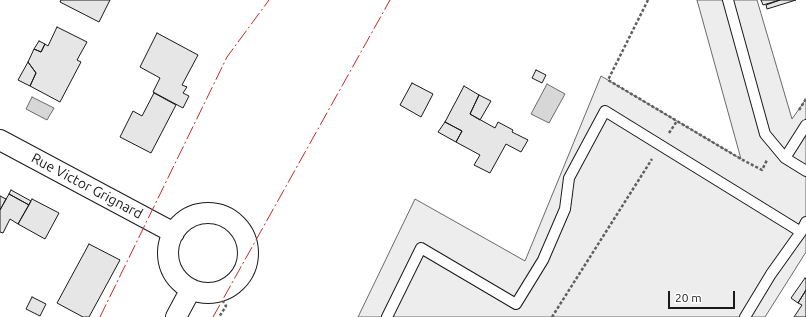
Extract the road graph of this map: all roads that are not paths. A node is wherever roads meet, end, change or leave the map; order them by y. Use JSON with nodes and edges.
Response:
{"nodes":[{"id":1,"x":728,"y":0,"type":"edge"},
{"id":2,"x":806,"y":125,"type":"edge"},
{"id":3,"x":0,"y":140,"type":"edge"},
{"id":4,"x":785,"y":158,"type":"junction"},
{"id":5,"x":806,"y":171,"type":"edge"},
{"id":6,"x":806,"y":222,"type":"edge"},
{"id":7,"x":801,"y":232,"type":"junction"},
{"id":8,"x":174,"y":233,"type":"junction"},
{"id":9,"x":191,"y":289,"type":"junction"},
{"id":10,"x":176,"y":317,"type":"edge"},
{"id":11,"x":387,"y":317,"type":"edge"},
{"id":12,"x":745,"y":317,"type":"edge"}],
"edges":[{"from":1,"to":4,"type":"lane"},
{"from":2,"to":4,"type":"lane"},
{"from":3,"to":8,"type":"street","name":"Rue Victor Grignard"},
{"from":4,"to":5,"type":"lane"},
{"from":6,"to":7,"type":"lane"},
{"from":7,"to":11,"type":"lane"},
{"from":7,"to":12,"type":"lane"},
{"from":8,"to":9,"type":"street"},
{"from":8,"to":9,"type":"street"},
{"from":9,"to":10,"type":"street"}]}
